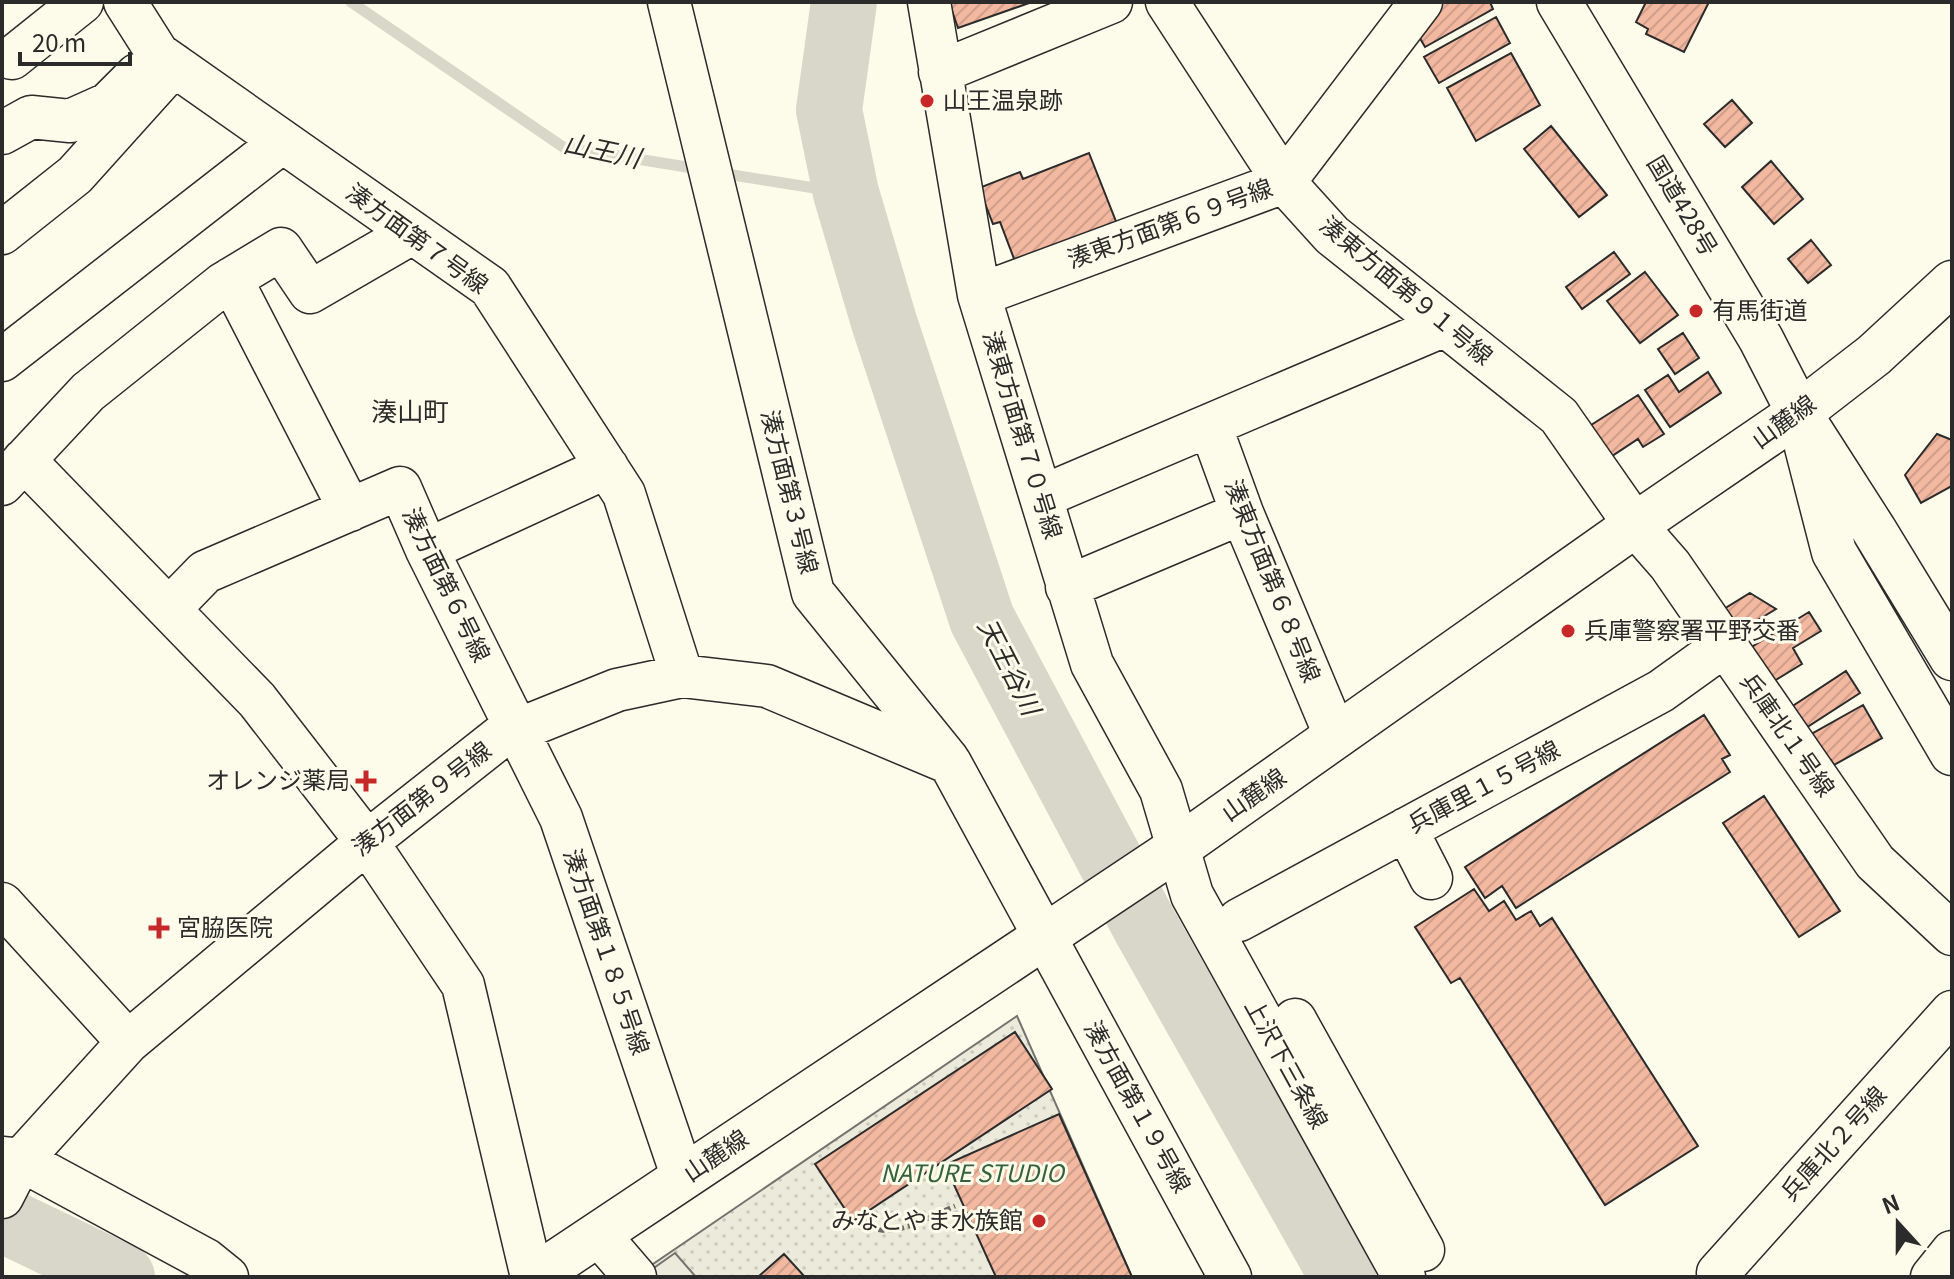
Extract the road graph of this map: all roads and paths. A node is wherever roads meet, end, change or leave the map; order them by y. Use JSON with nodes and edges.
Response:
{"nodes":[{"id":1,"x":82,"y":2,"type":"edge"},
{"id":2,"x":125,"y":2,"type":"edge"},
{"id":3,"x":669,"y":2,"type":"edge"},
{"id":4,"x":929,"y":2,"type":"edge"},
{"id":5,"x":1111,"y":2,"type":"edge"},
{"id":6,"x":1167,"y":2,"type":"edge"},
{"id":7,"x":1421,"y":2,"type":"edge"},
{"id":8,"x":1559,"y":2,"type":"edge"},
{"id":9,"x":12,"y":58,"type":"dead end"},
{"id":10,"x":166,"y":60,"type":"junction"},
{"id":11,"x":940,"y":72,"type":"junction"},
{"id":12,"x":2,"y":133,"type":"edge"},
{"id":13,"x":282,"y":142,"type":"junction"},
{"id":14,"x":1284,"y":182,"type":"junction"},
{"id":15,"x":2,"y":233,"type":"edge"},
{"id":16,"x":412,"y":233,"type":"junction"},
{"id":17,"x":231,"y":279,"type":"junction"},
{"id":18,"x":1952,"y":283,"type":"edge"},
{"id":19,"x":979,"y":295,"type":"junction"},
{"id":20,"x":1445,"y":325,"type":"junction"},
{"id":21,"x":2,"y":360,"type":"edge"},
{"id":22,"x":1799,"y":413,"type":"junction"},
{"id":23,"x":1210,"y":425,"type":"junction"},
{"id":24,"x":607,"y":467,"type":"junction"},
{"id":25,"x":13,"y":472,"type":"edge"},
{"id":26,"x":1041,"y":497,"type":"junction"},
{"id":27,"x":350,"y":510,"type":"junction"},
{"id":28,"x":1242,"y":513,"type":"junction"},
{"id":29,"x":1635,"y":525,"type":"junction"},
{"id":30,"x":427,"y":550,"type":"junction"},
{"id":31,"x":1067,"y":587,"type":"junction"},
{"id":32,"x":169,"y":609,"type":"junction"},
{"id":33,"x":1725,"y":645,"type":"junction"},
{"id":34,"x":1952,"y":658,"type":"edge"},
{"id":35,"x":682,"y":676,"type":"junction"},
{"id":36,"x":516,"y":731,"type":"junction"},
{"id":37,"x":1336,"y":737,"type":"junction"},
{"id":38,"x":1952,"y":753,"type":"edge"},
{"id":39,"x":950,"y":763,"type":"junction"},
{"id":40,"x":1406,"y":829,"type":"junction"},
{"id":41,"x":367,"y":842,"type":"junction"},
{"id":42,"x":1179,"y":847,"type":"junction"},
{"id":43,"x":1431,"y":878,"type":"dead end"},
{"id":44,"x":2,"y":904,"type":"edge"},
{"id":45,"x":1239,"y":920,"type":"junction"},
{"id":46,"x":1952,"y":934,"type":"edge"},
{"id":47,"x":1045,"y":936,"type":"junction"},
{"id":48,"x":1952,"y":1012,"type":"edge"},
{"id":49,"x":128,"y":1042,"type":"junction"},
{"id":50,"x":11,"y":1159,"type":"edge"},
{"id":51,"x":683,"y":1178,"type":"junction"},
{"id":52,"x":2,"y":1197,"type":"edge"},
{"id":53,"x":955,"y":1206,"type":"dead end"},
{"id":54,"x":862,"y":1219,"type":"dead end"},
{"id":55,"x":598,"y":1234,"type":"junction"},
{"id":56,"x":1952,"y":1252,"type":"edge"},
{"id":57,"x":1414,"y":1264,"type":"edge"},
{"id":58,"x":227,"y":1277,"type":"edge"},
{"id":59,"x":533,"y":1277,"type":"edge"},
{"id":60,"x":635,"y":1277,"type":"edge"},
{"id":61,"x":1230,"y":1277,"type":"edge"},
{"id":62,"x":1721,"y":1277,"type":"edge"},
{"id":63,"x":1932,"y":1277,"type":"edge"}],
"edges":[{"from":1,"to":9,"type":"street"},
{"from":2,"to":10,"type":"street","name":"湊方面第７号線"},
{"from":3,"to":39,"type":"street","name":"湊方面第３号線"},
{"from":4,"to":11,"type":"street","name":"湊東方面第７０号線"},
{"from":5,"to":11,"type":"street"},
{"from":6,"to":14,"type":"street","name":"湊東方面第９１号線"},
{"from":7,"to":14,"type":"street","name":"湊東方面第６９号線"},
{"from":8,"to":22,"type":"main road","name":"国道428号"},
{"from":10,"to":12,"type":"street"},
{"from":10,"to":13,"type":"street","name":"湊方面第７号線"},
{"from":10,"to":15,"type":"street"},
{"from":11,"to":19,"type":"street","name":"湊東方面第７０号線"},
{"from":13,"to":16,"type":"street","name":"湊方面第７号線"},
{"from":13,"to":21,"type":"street"},
{"from":14,"to":19,"type":"street","name":"湊東方面第６９号線"},
{"from":14,"to":20,"type":"street","name":"湊東方面第９１号線"},
{"from":16,"to":17,"type":"street"},
{"from":16,"to":24,"type":"street","name":"湊方面第７号線"},
{"from":17,"to":25,"type":"street"},
{"from":17,"to":27,"type":"street"},
{"from":18,"to":22,"type":"main road","name":"山麓線"},
{"from":19,"to":26,"type":"street","name":"湊東方面第７０号線"},
{"from":20,"to":23,"type":"street"},
{"from":20,"to":29,"type":"street","name":"湊東方面第９１号線"},
{"from":22,"to":29,"type":"main road","name":"山麓線"},
{"from":22,"to":34,"type":"main road","name":"国道428号"},
{"from":22,"to":38,"type":"main road","name":"国道428号"},
{"from":23,"to":26,"type":"street"},
{"from":23,"to":28,"type":"street","name":"湊東方面第６８号線"},
{"from":24,"to":30,"type":"street"},
{"from":24,"to":35,"type":"street","name":"湊方面第７号線"},
{"from":25,"to":32,"type":"street"},
{"from":26,"to":31,"type":"street","name":"湊東方面第７０号線"},
{"from":27,"to":30,"type":"street","name":"湊方面第６号線"},
{"from":27,"to":32,"type":"street"},
{"from":28,"to":31,"type":"street"},
{"from":28,"to":37,"type":"street","name":"湊東方面第６８号線"},
{"from":29,"to":33,"type":"street","name":"兵庫北１号線"},
{"from":29,"to":37,"type":"main road","name":"山麓線"},
{"from":30,"to":36,"type":"street","name":"湊方面第６号線"},
{"from":31,"to":42,"type":"street","name":"湊東方面第７０号線"},
{"from":32,"to":41,"type":"street"},
{"from":33,"to":40,"type":"street","name":"兵庫里１５号線"},
{"from":33,"to":46,"type":"street","name":"兵庫北１号線"},
{"from":35,"to":36,"type":"street","name":"湊方面第９号線"},
{"from":35,"to":39,"type":"street","name":"湊方面第９号線"},
{"from":36,"to":41,"type":"street","name":"湊方面第９号線"},
{"from":36,"to":51,"type":"street","name":"湊方面第１８５号線"},
{"from":37,"to":42,"type":"main road","name":"山麓線"},
{"from":39,"to":47,"type":"street"},
{"from":40,"to":43,"type":"street"},
{"from":40,"to":45,"type":"street","name":"兵庫里１５号線"},
{"from":41,"to":49,"type":"street","name":"湊方面第９号線"},
{"from":41,"to":59,"type":"street"},
{"from":42,"to":45,"type":"street"},
{"from":42,"to":47,"type":"main road","name":"山麓線"},
{"from":42,"to":57,"type":"street","name":"上沢下三条線"},
{"from":44,"to":49,"type":"street"},
{"from":45,"to":57,"type":"street"},
{"from":47,"to":51,"type":"main road","name":"山麓線"},
{"from":47,"to":61,"type":"street","name":"湊方面第１９号線"},
{"from":48,"to":62,"type":"street","name":"兵庫北２号線"},
{"from":49,"to":50,"type":"street","name":"湊方面第９号線"},
{"from":50,"to":52,"type":"street","name":"湊方面第９号線"},
{"from":50,"to":58,"type":"street"},
{"from":51,"to":55,"type":"main road","name":"山麓線"},
{"from":53,"to":54,"type":"path"},
{"from":55,"to":59,"type":"main road","name":"山麓線"},
{"from":55,"to":60,"type":"street"},
{"from":56,"to":63,"type":"street"}]}
